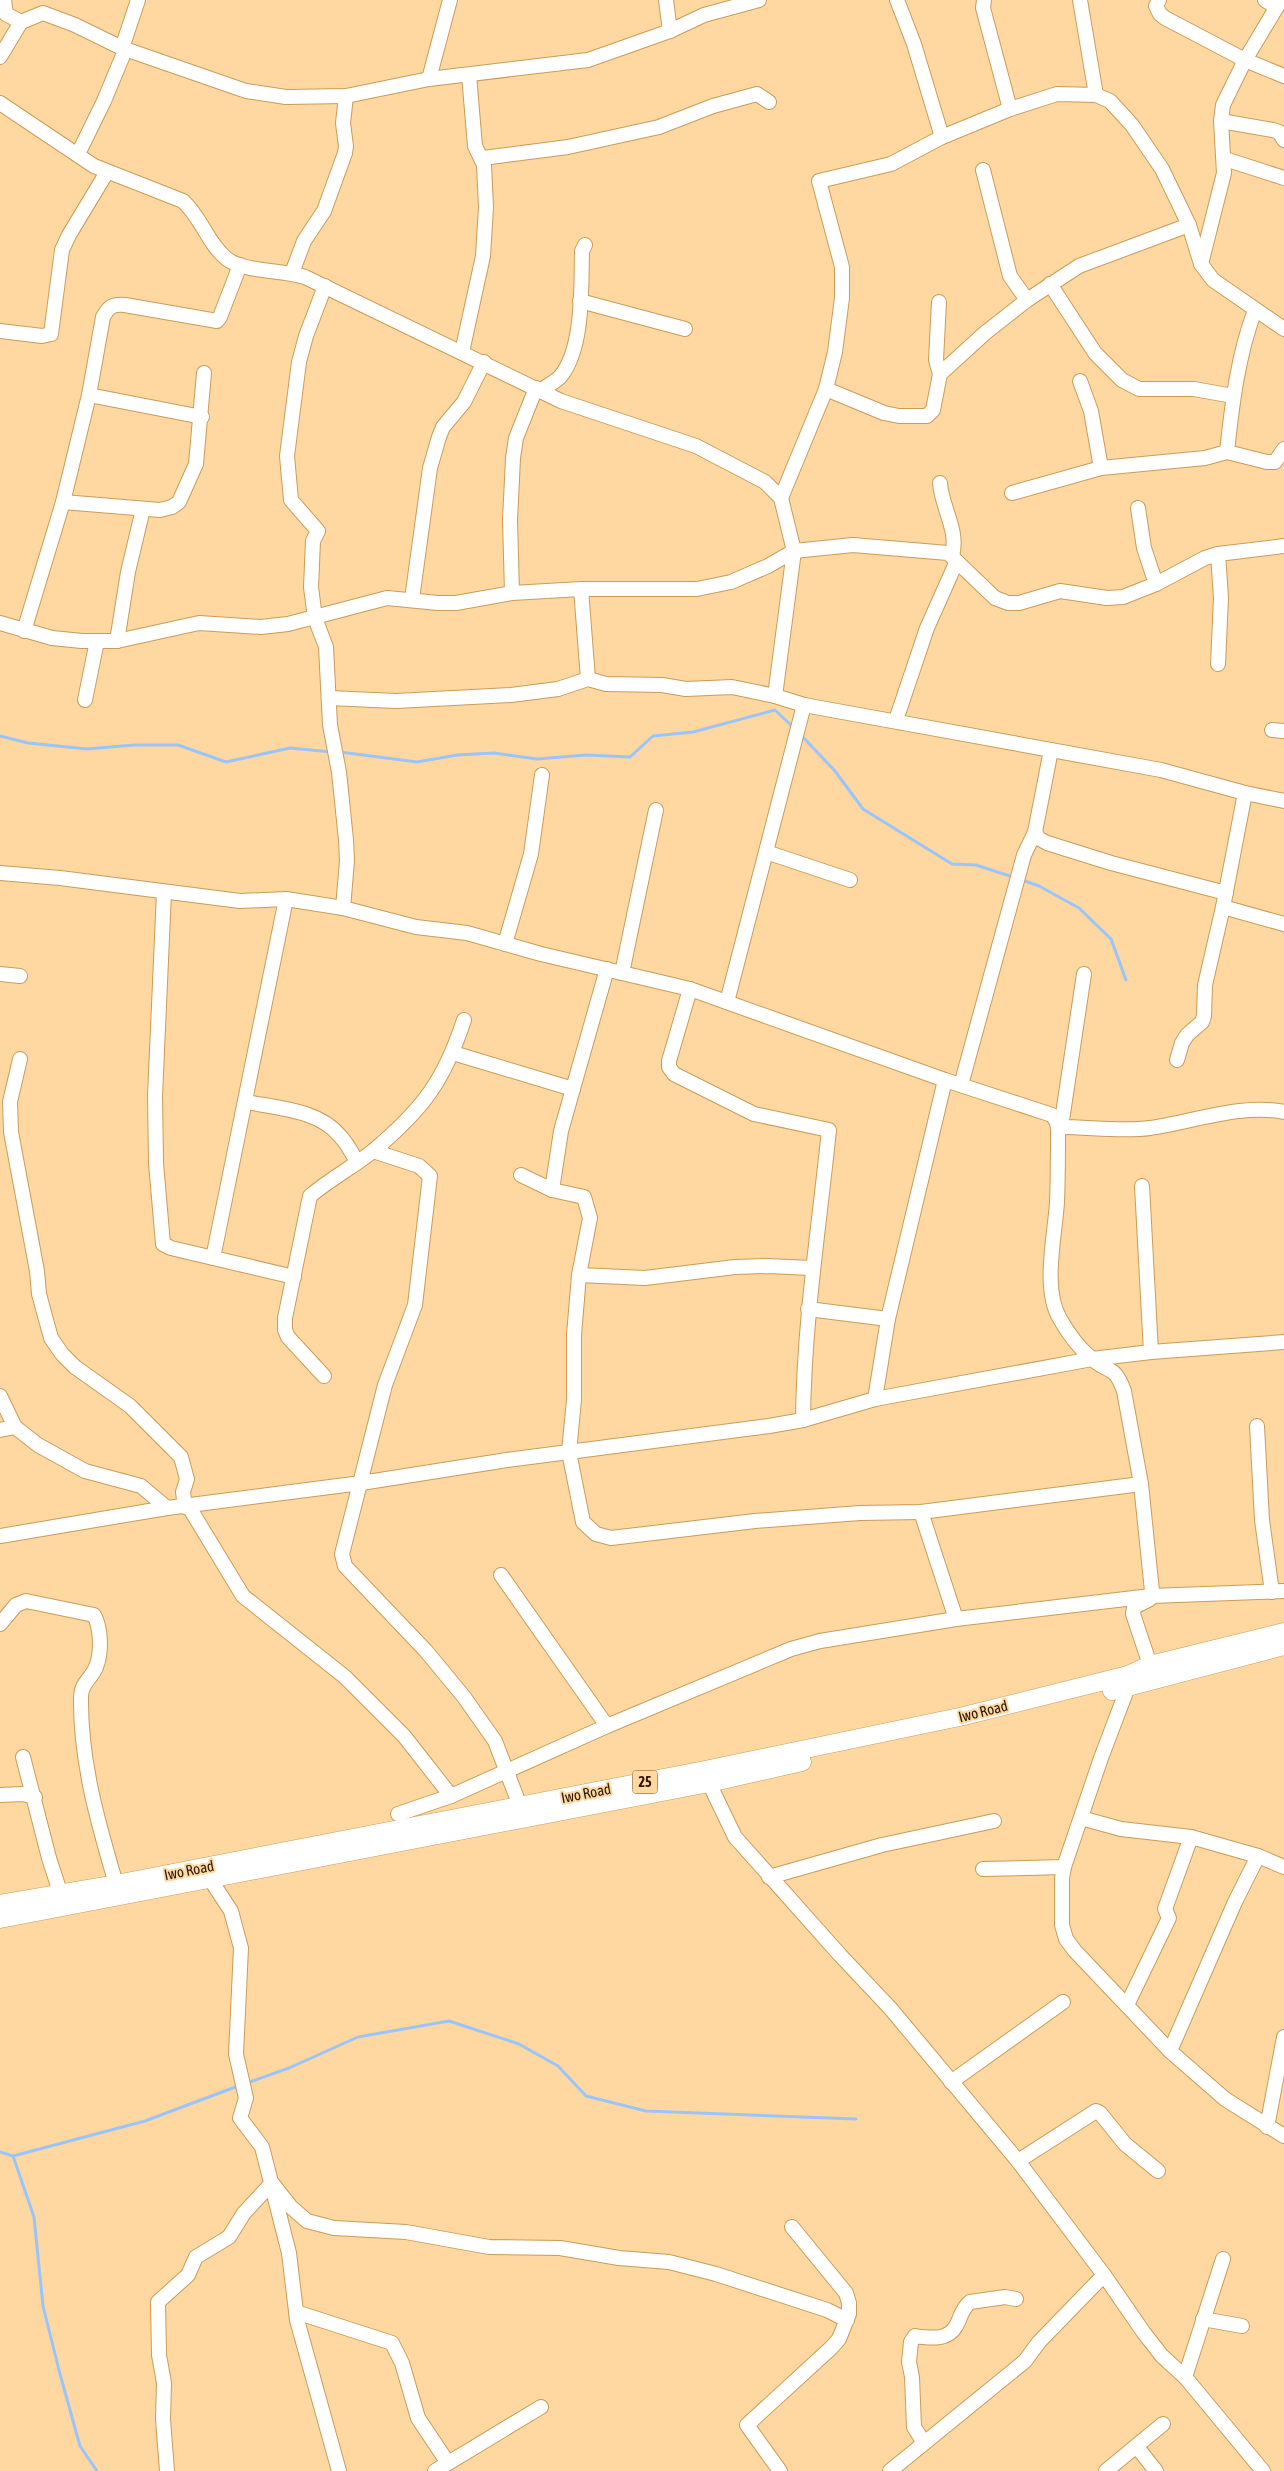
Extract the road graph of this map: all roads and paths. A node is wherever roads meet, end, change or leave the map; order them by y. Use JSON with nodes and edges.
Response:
{"nodes":[{"id":1,"x":4,"y":0,"type":"edge"},
{"id":2,"x":138,"y":0,"type":"edge"},
{"id":3,"x":450,"y":0,"type":"edge"},
{"id":4,"x":666,"y":0,"type":"edge"},
{"id":5,"x":759,"y":0,"type":"edge"},
{"id":6,"x":897,"y":0,"type":"edge"},
{"id":7,"x":984,"y":0,"type":"edge"},
{"id":8,"x":1080,"y":0,"type":"edge"},
{"id":9,"x":1159,"y":0,"type":"edge"},
{"id":10,"x":1277,"y":3,"type":"edge"},
{"id":11,"x":21,"y":22,"type":"junction"},
{"id":12,"x":670,"y":31,"type":"junction"},
{"id":13,"x":124,"y":48,"type":"junction"},
{"id":14,"x":0,"y":58,"type":"edge"},
{"id":15,"x":1245,"y":60,"type":"junction"},
{"id":16,"x":468,"y":75,"type":"junction"},
{"id":17,"x":1284,"y":76,"type":"edge"},
{"id":18,"x":429,"y":79,"type":"junction"},
{"id":19,"x":1096,"y":95,"type":"junction"},
{"id":20,"x":346,"y":96,"type":"junction"},
{"id":21,"x":769,"y":102,"type":"dead end"},
{"id":22,"x":0,"y":103,"type":"edge"},
{"id":23,"x":1010,"y":109,"type":"junction"},
{"id":24,"x":1222,"y":121,"type":"junction"},
{"id":25,"x":942,"y":137,"type":"junction"},
{"id":26,"x":1284,"y":140,"type":"edge"},
{"id":27,"x":78,"y":154,"type":"junction"},
{"id":28,"x":482,"y":158,"type":"junction"},
{"id":29,"x":1225,"y":159,"type":"junction"},
{"id":30,"x":984,"y":170,"type":"dead end"},
{"id":31,"x":107,"y":172,"type":"junction"},
{"id":32,"x":1284,"y":178,"type":"edge"},
{"id":33,"x":1189,"y":225,"type":"junction"},
{"id":34,"x":585,"y":245,"type":"dead end"},
{"id":35,"x":1201,"y":264,"type":"junction"},
{"id":36,"x":240,"y":265,"type":"junction"},
{"id":37,"x":292,"y":273,"type":"junction"},
{"id":38,"x":1050,"y":284,"type":"junction"},
{"id":39,"x":325,"y":286,"type":"junction"},
{"id":40,"x":1027,"y":300,"type":"junction"},
{"id":41,"x":580,"y":301,"type":"junction"},
{"id":42,"x":939,"y":302,"type":"dead end"},
{"id":43,"x":1255,"y":310,"type":"junction"},
{"id":44,"x":685,"y":329,"type":"dead end"},
{"id":45,"x":1284,"y":329,"type":"edge"},
{"id":46,"x":0,"y":331,"type":"edge"},
{"id":47,"x":462,"y":352,"type":"junction"},
{"id":48,"x":484,"y":362,"type":"junction"},
{"id":49,"x":204,"y":373,"type":"dead end"},
{"id":50,"x":940,"y":374,"type":"junction"},
{"id":51,"x":560,"y":377,"type":"junction"},
{"id":52,"x":1080,"y":381,"type":"dead end"},
{"id":53,"x":538,"y":389,"type":"junction"},
{"id":54,"x":826,"y":389,"type":"junction"},
{"id":55,"x":89,"y":395,"type":"junction"},
{"id":56,"x":1233,"y":396,"type":"junction"},
{"id":57,"x":562,"y":401,"type":"junction"},
{"id":58,"x":202,"y":416,"type":"junction"},
{"id":59,"x":1284,"y":450,"type":"edge"},
{"id":60,"x":1228,"y":452,"type":"junction"},
{"id":61,"x":1101,"y":468,"type":"junction"},
{"id":62,"x":940,"y":483,"type":"dead end"},
{"id":63,"x":1012,"y":493,"type":"dead end"},
{"id":64,"x":782,"y":498,"type":"junction"},
{"id":65,"x":63,"y":502,"type":"junction"},
{"id":66,"x":1138,"y":508,"type":"dead end"},
{"id":67,"x":143,"y":509,"type":"junction"},
{"id":68,"x":1284,"y":546,"type":"edge"},
{"id":69,"x":794,"y":551,"type":"junction"},
{"id":70,"x":1218,"y":554,"type":"junction"},
{"id":71,"x":954,"y":559,"type":"junction"},
{"id":72,"x":1156,"y":584,"type":"junction"},
{"id":73,"x":581,"y":589,"type":"junction"},
{"id":74,"x":512,"y":593,"type":"junction"},
{"id":75,"x":412,"y":599,"type":"junction"},
{"id":76,"x":315,"y":618,"type":"junction"},
{"id":77,"x":0,"y":623,"type":"edge"},
{"id":78,"x":24,"y":631,"type":"junction"},
{"id":79,"x":117,"y":640,"type":"junction"},
{"id":80,"x":97,"y":641,"type":"junction"},
{"id":81,"x":1218,"y":664,"type":"dead end"},
{"id":82,"x":588,"y":679,"type":"junction"},
{"id":83,"x":775,"y":696,"type":"junction"},
{"id":84,"x":329,"y":698,"type":"junction"},
{"id":85,"x":85,"y":700,"type":"dead end"},
{"id":86,"x":804,"y":705,"type":"junction"},
{"id":87,"x":896,"y":720,"type":"junction"},
{"id":88,"x":1051,"y":750,"type":"junction"},
{"id":89,"x":542,"y":775,"type":"dead end"},
{"id":90,"x":1245,"y":793,"type":"junction"},
{"id":91,"x":1284,"y":801,"type":"edge"},
{"id":92,"x":656,"y":810,"type":"dead end"},
{"id":93,"x":1036,"y":832,"type":"junction"},
{"id":94,"x":766,"y":852,"type":"junction"},
{"id":95,"x":0,"y":873,"type":"edge"},
{"id":96,"x":850,"y":880,"type":"dead end"},
{"id":97,"x":164,"y":892,"type":"junction"},
{"id":98,"x":1226,"y":893,"type":"junction"},
{"id":99,"x":286,"y":899,"type":"junction"},
{"id":100,"x":1224,"y":907,"type":"junction"},
{"id":101,"x":343,"y":908,"type":"junction"},
{"id":102,"x":1284,"y":924,"type":"edge"},
{"id":103,"x":505,"y":944,"type":"junction"},
{"id":104,"x":607,"y":969,"type":"junction"},
{"id":105,"x":622,"y":973,"type":"junction"},
{"id":106,"x":0,"y":974,"type":"edge"},
{"id":107,"x":1084,"y":974,"type":"dead end"},
{"id":108,"x":20,"y":976,"type":"dead end"},
{"id":109,"x":690,"y":989,"type":"junction"},
{"id":110,"x":728,"y":1002,"type":"junction"},
{"id":111,"x":464,"y":1020,"type":"dead end"},
{"id":112,"x":453,"y":1053,"type":"junction"},
{"id":113,"x":20,"y":1059,"type":"dead end"},
{"id":114,"x":1177,"y":1060,"type":"dead end"},
{"id":115,"x":945,"y":1080,"type":"junction"},
{"id":116,"x":961,"y":1085,"type":"junction"},
{"id":117,"x":573,"y":1089,"type":"junction"},
{"id":118,"x":247,"y":1102,"type":"junction"},
{"id":119,"x":1284,"y":1112,"type":"edge"},
{"id":120,"x":1059,"y":1124,"type":"junction"},
{"id":121,"x":373,"y":1151,"type":"junction"},
{"id":122,"x":357,"y":1162,"type":"junction"},
{"id":123,"x":522,"y":1175,"type":"dead end"},
{"id":124,"x":1142,"y":1186,"type":"dead end"},
{"id":125,"x":552,"y":1190,"type":"junction"},
{"id":126,"x":213,"y":1258,"type":"junction"},
{"id":127,"x":812,"y":1268,"type":"junction"},
{"id":128,"x":579,"y":1275,"type":"junction"},
{"id":129,"x":294,"y":1277,"type":"junction"},
{"id":130,"x":808,"y":1309,"type":"junction"},
{"id":131,"x":888,"y":1319,"type":"junction"},
{"id":132,"x":1284,"y":1342,"type":"edge"},
{"id":133,"x":1151,"y":1352,"type":"junction"},
{"id":134,"x":1092,"y":1359,"type":"junction"},
{"id":135,"x":324,"y":1376,"type":"dead end"},
{"id":136,"x":0,"y":1396,"type":"edge"},
{"id":137,"x":875,"y":1399,"type":"junction"},
{"id":138,"x":803,"y":1420,"type":"junction"},
{"id":139,"x":1256,"y":1426,"type":"dead end"},
{"id":140,"x":15,"y":1427,"type":"junction"},
{"id":141,"x":0,"y":1430,"type":"edge"},
{"id":142,"x":569,"y":1452,"type":"junction"},
{"id":143,"x":361,"y":1483,"type":"junction"},
{"id":144,"x":1141,"y":1484,"type":"junction"},
{"id":145,"x":187,"y":1507,"type":"junction"},
{"id":146,"x":166,"y":1508,"type":"junction"},
{"id":147,"x":921,"y":1512,"type":"junction"},
{"id":148,"x":0,"y":1536,"type":"edge"},
{"id":149,"x":502,"y":1575,"type":"dead end"},
{"id":150,"x":1278,"y":1592,"type":"edge"},
{"id":151,"x":1152,"y":1596,"type":"junction"},
{"id":152,"x":956,"y":1619,"type":"junction"},
{"id":153,"x":0,"y":1624,"type":"edge"},
{"id":154,"x":1284,"y":1632,"type":"edge"},
{"id":155,"x":1284,"y":1646,"type":"edge"},
{"id":156,"x":1150,"y":1665,"type":"junction"},
{"id":157,"x":1128,"y":1687,"type":"junction"},
{"id":158,"x":966,"y":1721,"type":"junction"},
{"id":159,"x":607,"y":1726,"type":"junction"},
{"id":160,"x":23,"y":1757,"type":"dead end"},
{"id":161,"x":508,"y":1772,"type":"junction"},
{"id":162,"x":710,"y":1782,"type":"junction"},
{"id":163,"x":0,"y":1795,"type":"edge"},
{"id":164,"x":451,"y":1796,"type":"junction"},
{"id":165,"x":35,"y":1797,"type":"junction"},
{"id":166,"x":520,"y":1806,"type":"junction"},
{"id":167,"x":398,"y":1814,"type":"dead end"},
{"id":168,"x":1081,"y":1818,"type":"junction"},
{"id":169,"x":994,"y":1821,"type":"dead end"},
{"id":170,"x":1191,"y":1837,"type":"junction"},
{"id":171,"x":1258,"y":1856,"type":"junction"},
{"id":172,"x":1064,"y":1867,"type":"junction"},
{"id":173,"x":1284,"y":1867,"type":"edge"},
{"id":174,"x":983,"y":1869,"type":"dead end"},
{"id":175,"x":769,"y":1877,"type":"junction"},
{"id":176,"x":210,"y":1879,"type":"junction"},
{"id":177,"x":116,"y":1884,"type":"junction"},
{"id":178,"x":60,"y":1892,"type":"junction"},
{"id":179,"x":0,"y":1904,"type":"edge"},
{"id":180,"x":0,"y":1919,"type":"edge"},
{"id":181,"x":1063,"y":2002,"type":"dead end"},
{"id":182,"x":1127,"y":2005,"type":"junction"},
{"id":183,"x":1284,"y":2037,"type":"edge"},
{"id":184,"x":1170,"y":2051,"type":"junction"},
{"id":185,"x":951,"y":2082,"type":"junction"},
{"id":186,"x":1267,"y":2127,"type":"junction"},
{"id":187,"x":1284,"y":2136,"type":"edge"},
{"id":188,"x":1018,"y":2161,"type":"junction"},
{"id":189,"x":1158,"y":2171,"type":"dead end"},
{"id":190,"x":272,"y":2183,"type":"junction"},
{"id":191,"x":792,"y":2227,"type":"dead end"},
{"id":192,"x":1223,"y":2259,"type":"dead end"},
{"id":193,"x":1104,"y":2275,"type":"junction"},
{"id":194,"x":1016,"y":2299,"type":"dead end"},
{"id":195,"x":296,"y":2312,"type":"junction"},
{"id":196,"x":1203,"y":2319,"type":"junction"},
{"id":197,"x":847,"y":2320,"type":"junction"},
{"id":198,"x":1242,"y":2326,"type":"dead end"},
{"id":199,"x":1185,"y":2377,"type":"junction"},
{"id":200,"x":540,"y":2407,"type":"dead end"},
{"id":201,"x":1163,"y":2424,"type":"dead end"},
{"id":202,"x":924,"y":2443,"type":"junction"},
{"id":203,"x":1137,"y":2448,"type":"junction"},
{"id":204,"x":448,"y":2463,"type":"junction"},
{"id":205,"x":167,"y":2471,"type":"edge"},
{"id":206,"x":338,"y":2471,"type":"edge"},
{"id":207,"x":435,"y":2471,"type":"edge"},
{"id":208,"x":780,"y":2471,"type":"edge"},
{"id":209,"x":890,"y":2471,"type":"edge"},
{"id":210,"x":1106,"y":2471,"type":"edge"},
{"id":211,"x":1156,"y":2471,"type":"edge"},
{"id":212,"x":1263,"y":2471,"type":"edge"}],
"edges":[{"from":1,"to":11,"type":"street"},
{"from":2,"to":13,"type":"street"},
{"from":3,"to":18,"type":"street"},
{"from":4,"to":12,"type":"street"},
{"from":5,"to":12,"type":"street"},
{"from":6,"to":25,"type":"street"},
{"from":7,"to":23,"type":"street"},
{"from":8,"to":19,"type":"street"},
{"from":9,"to":15,"type":"street"},
{"from":10,"to":15,"type":"street"},
{"from":11,"to":13,"type":"street"},
{"from":11,"to":14,"type":"street"},
{"from":12,"to":16,"type":"street"},
{"from":13,"to":20,"type":"street"},
{"from":13,"to":27,"type":"street"},
{"from":15,"to":17,"type":"street"},
{"from":15,"to":24,"type":"street"},
{"from":16,"to":18,"type":"street"},
{"from":16,"to":28,"type":"street"},
{"from":18,"to":20,"type":"street"},
{"from":19,"to":23,"type":"street"},
{"from":19,"to":33,"type":"street"},
{"from":20,"to":37,"type":"street"},
{"from":21,"to":28,"type":"street"},
{"from":22,"to":27,"type":"street"},
{"from":23,"to":25,"type":"street"},
{"from":24,"to":26,"type":"street"},
{"from":24,"to":29,"type":"street"},
{"from":25,"to":54,"type":"street"},
{"from":27,"to":31,"type":"street"},
{"from":28,"to":47,"type":"street"},
{"from":29,"to":32,"type":"street"},
{"from":29,"to":35,"type":"street"},
{"from":30,"to":40,"type":"street"},
{"from":31,"to":36,"type":"street"},
{"from":31,"to":46,"type":"street"},
{"from":33,"to":35,"type":"street"},
{"from":33,"to":38,"type":"street"},
{"from":34,"to":41,"type":"street"},
{"from":35,"to":43,"type":"street"},
{"from":36,"to":37,"type":"street"},
{"from":36,"to":55,"type":"street"},
{"from":37,"to":39,"type":"street"},
{"from":38,"to":40,"type":"street"},
{"from":38,"to":56,"type":"street"},
{"from":39,"to":47,"type":"street"},
{"from":39,"to":76,"type":"street"},
{"from":40,"to":50,"type":"street"},
{"from":41,"to":44,"type":"street"},
{"from":41,"to":51,"type":"street"},
{"from":42,"to":50,"type":"street"},
{"from":43,"to":45,"type":"street"},
{"from":43,"to":56,"type":"street"},
{"from":47,"to":48,"type":"street"},
{"from":48,"to":53,"type":"street"},
{"from":48,"to":75,"type":"street"},
{"from":49,"to":58,"type":"street"},
{"from":50,"to":54,"type":"street"},
{"from":51,"to":53,"type":"street"},
{"from":51,"to":57,"type":"street"},
{"from":52,"to":61,"type":"street"},
{"from":53,"to":57,"type":"street"},
{"from":53,"to":74,"type":"street"},
{"from":54,"to":64,"type":"street"},
{"from":55,"to":58,"type":"street"},
{"from":55,"to":65,"type":"street"},
{"from":56,"to":60,"type":"street"},
{"from":57,"to":64,"type":"street"},
{"from":58,"to":67,"type":"street"},
{"from":59,"to":60,"type":"street"},
{"from":60,"to":61,"type":"street"},
{"from":61,"to":63,"type":"street"},
{"from":62,"to":71,"type":"street"},
{"from":64,"to":69,"type":"street"},
{"from":65,"to":67,"type":"street"},
{"from":65,"to":78,"type":"street"},
{"from":66,"to":72,"type":"street"},
{"from":67,"to":79,"type":"street"},
{"from":68,"to":70,"type":"street"},
{"from":69,"to":71,"type":"street"},
{"from":69,"to":73,"type":"street"},
{"from":69,"to":83,"type":"street"},
{"from":70,"to":72,"type":"street"},
{"from":70,"to":81,"type":"street"},
{"from":71,"to":72,"type":"street"},
{"from":71,"to":87,"type":"street"},
{"from":73,"to":74,"type":"street"},
{"from":73,"to":82,"type":"street"},
{"from":74,"to":75,"type":"street"},
{"from":75,"to":76,"type":"street"},
{"from":76,"to":79,"type":"street"},
{"from":76,"to":84,"type":"street"},
{"from":77,"to":78,"type":"street"},
{"from":78,"to":80,"type":"street"},
{"from":79,"to":80,"type":"street"},
{"from":80,"to":85,"type":"street"},
{"from":82,"to":83,"type":"street"},
{"from":82,"to":84,"type":"street"},
{"from":83,"to":86,"type":"street"},
{"from":84,"to":101,"type":"street"},
{"from":86,"to":87,"type":"street"},
{"from":86,"to":94,"type":"street"},
{"from":87,"to":88,"type":"street"},
{"from":88,"to":90,"type":"street"},
{"from":88,"to":93,"type":"street"},
{"from":89,"to":103,"type":"street"},
{"from":90,"to":91,"type":"street"},
{"from":90,"to":98,"type":"street"},
{"from":92,"to":105,"type":"street"},
{"from":93,"to":98,"type":"street"},
{"from":93,"to":116,"type":"street"},
{"from":94,"to":96,"type":"street"},
{"from":94,"to":110,"type":"street"},
{"from":95,"to":97,"type":"street"},
{"from":97,"to":99,"type":"street"},
{"from":97,"to":126,"type":"street"},
{"from":98,"to":100,"type":"street"},
{"from":99,"to":101,"type":"street"},
{"from":99,"to":118,"type":"street"},
{"from":100,"to":102,"type":"street"},
{"from":100,"to":114,"type":"street"},
{"from":101,"to":103,"type":"street"},
{"from":103,"to":104,"type":"street"},
{"from":104,"to":105,"type":"street"},
{"from":104,"to":117,"type":"street"},
{"from":105,"to":109,"type":"street"},
{"from":106,"to":108,"type":"street"},
{"from":107,"to":120,"type":"street"},
{"from":109,"to":110,"type":"street"},
{"from":109,"to":127,"type":"street"},
{"from":110,"to":115,"type":"street"},
{"from":111,"to":112,"type":"street"},
{"from":112,"to":117,"type":"street"},
{"from":112,"to":121,"type":"street"},
{"from":113,"to":145,"type":"street"},
{"from":115,"to":116,"type":"street"},
{"from":115,"to":131,"type":"street"},
{"from":116,"to":120,"type":"street"},
{"from":117,"to":125,"type":"street"},
{"from":118,"to":122,"type":"street"},
{"from":118,"to":126,"type":"street"},
{"from":119,"to":120,"type":"street"},
{"from":120,"to":134,"type":"street"},
{"from":121,"to":122,"type":"street"},
{"from":121,"to":143,"type":"street"},
{"from":122,"to":129,"type":"street"},
{"from":123,"to":125,"type":"street"},
{"from":124,"to":133,"type":"street"},
{"from":125,"to":128,"type":"street"},
{"from":126,"to":129,"type":"street"},
{"from":127,"to":128,"type":"street"},
{"from":127,"to":130,"type":"street"},
{"from":128,"to":142,"type":"street"},
{"from":129,"to":135,"type":"street"},
{"from":130,"to":131,"type":"street"},
{"from":130,"to":138,"type":"street"},
{"from":131,"to":137,"type":"street"},
{"from":132,"to":133,"type":"street"},
{"from":133,"to":134,"type":"street"},
{"from":134,"to":137,"type":"street"},
{"from":134,"to":144,"type":"street"},
{"from":136,"to":140,"type":"street"},
{"from":137,"to":138,"type":"street"},
{"from":138,"to":142,"type":"street"},
{"from":139,"to":150,"type":"street"},
{"from":140,"to":141,"type":"street"},
{"from":140,"to":146,"type":"street"},
{"from":142,"to":143,"type":"street"},
{"from":142,"to":147,"type":"street"},
{"from":143,"to":145,"type":"street"},
{"from":143,"to":161,"type":"street"},
{"from":144,"to":147,"type":"street"},
{"from":144,"to":151,"type":"street"},
{"from":145,"to":146,"type":"street"},
{"from":145,"to":164,"type":"street"},
{"from":146,"to":148,"type":"street"},
{"from":147,"to":152,"type":"street"},
{"from":149,"to":159,"type":"street"},
{"from":150,"to":151,"type":"street"},
{"from":151,"to":152,"type":"street"},
{"from":151,"to":156,"type":"street"},
{"from":152,"to":159,"type":"street"},
{"from":153,"to":177,"type":"street"},
{"from":154,"to":156,"type":"main road","name":"Iwo Road","number":"25"},
{"from":155,"to":157,"type":"main road","name":"Iwo Road"},
{"from":156,"to":158,"type":"main road","name":"Iwo Road","number":"25"},
{"from":157,"to":158,"type":"main road","name":"Iwo Road"},
{"from":157,"to":168,"type":"street"},
{"from":158,"to":162,"type":"main road","name":"Iwo Road"},
{"from":158,"to":166,"type":"main road","name":"Iwo Road","number":"25"},
{"from":159,"to":161,"type":"street"},
{"from":160,"to":165,"type":"street"},
{"from":161,"to":164,"type":"street"},
{"from":161,"to":166,"type":"street"},
{"from":162,"to":175,"type":"street"},
{"from":162,"to":176,"type":"main road","name":"Iwo Road"},
{"from":163,"to":165,"type":"street"},
{"from":164,"to":167,"type":"street"},
{"from":165,"to":178,"type":"street"},
{"from":166,"to":177,"type":"main road","name":"Iwo Road","number":"25"},
{"from":168,"to":170,"type":"street"},
{"from":168,"to":172,"type":"street"},
{"from":169,"to":175,"type":"street"},
{"from":170,"to":171,"type":"street"},
{"from":170,"to":182,"type":"street"},
{"from":171,"to":173,"type":"street"},
{"from":171,"to":184,"type":"street"},
{"from":172,"to":174,"type":"street"},
{"from":172,"to":182,"type":"street"},
{"from":175,"to":185,"type":"street"},
{"from":176,"to":180,"type":"main road","name":"Iwo Road"},
{"from":176,"to":190,"type":"street"},
{"from":177,"to":178,"type":"main road","name":"Iwo Road","number":"25"},
{"from":178,"to":179,"type":"main road","name":"Iwo Road","number":"25"},
{"from":181,"to":185,"type":"street"},
{"from":182,"to":184,"type":"street"},
{"from":183,"to":186,"type":"street"},
{"from":184,"to":186,"type":"street"},
{"from":185,"to":188,"type":"street"},
{"from":186,"to":187,"type":"street"},
{"from":188,"to":189,"type":"street"},
{"from":188,"to":193,"type":"street"},
{"from":190,"to":195,"type":"street"},
{"from":190,"to":197,"type":"street"},
{"from":190,"to":205,"type":"street"},
{"from":191,"to":197,"type":"street"},
{"from":192,"to":196,"type":"street"},
{"from":193,"to":199,"type":"street"},
{"from":193,"to":202,"type":"street"},
{"from":194,"to":202,"type":"street"},
{"from":195,"to":204,"type":"street"},
{"from":195,"to":206,"type":"street"},
{"from":196,"to":198,"type":"street"},
{"from":196,"to":199,"type":"street"},
{"from":197,"to":208,"type":"street"},
{"from":199,"to":212,"type":"street"},
{"from":200,"to":204,"type":"street"},
{"from":201,"to":203,"type":"street"},
{"from":202,"to":209,"type":"street"},
{"from":203,"to":210,"type":"street"},
{"from":203,"to":211,"type":"street"},
{"from":204,"to":207,"type":"street"}]}
